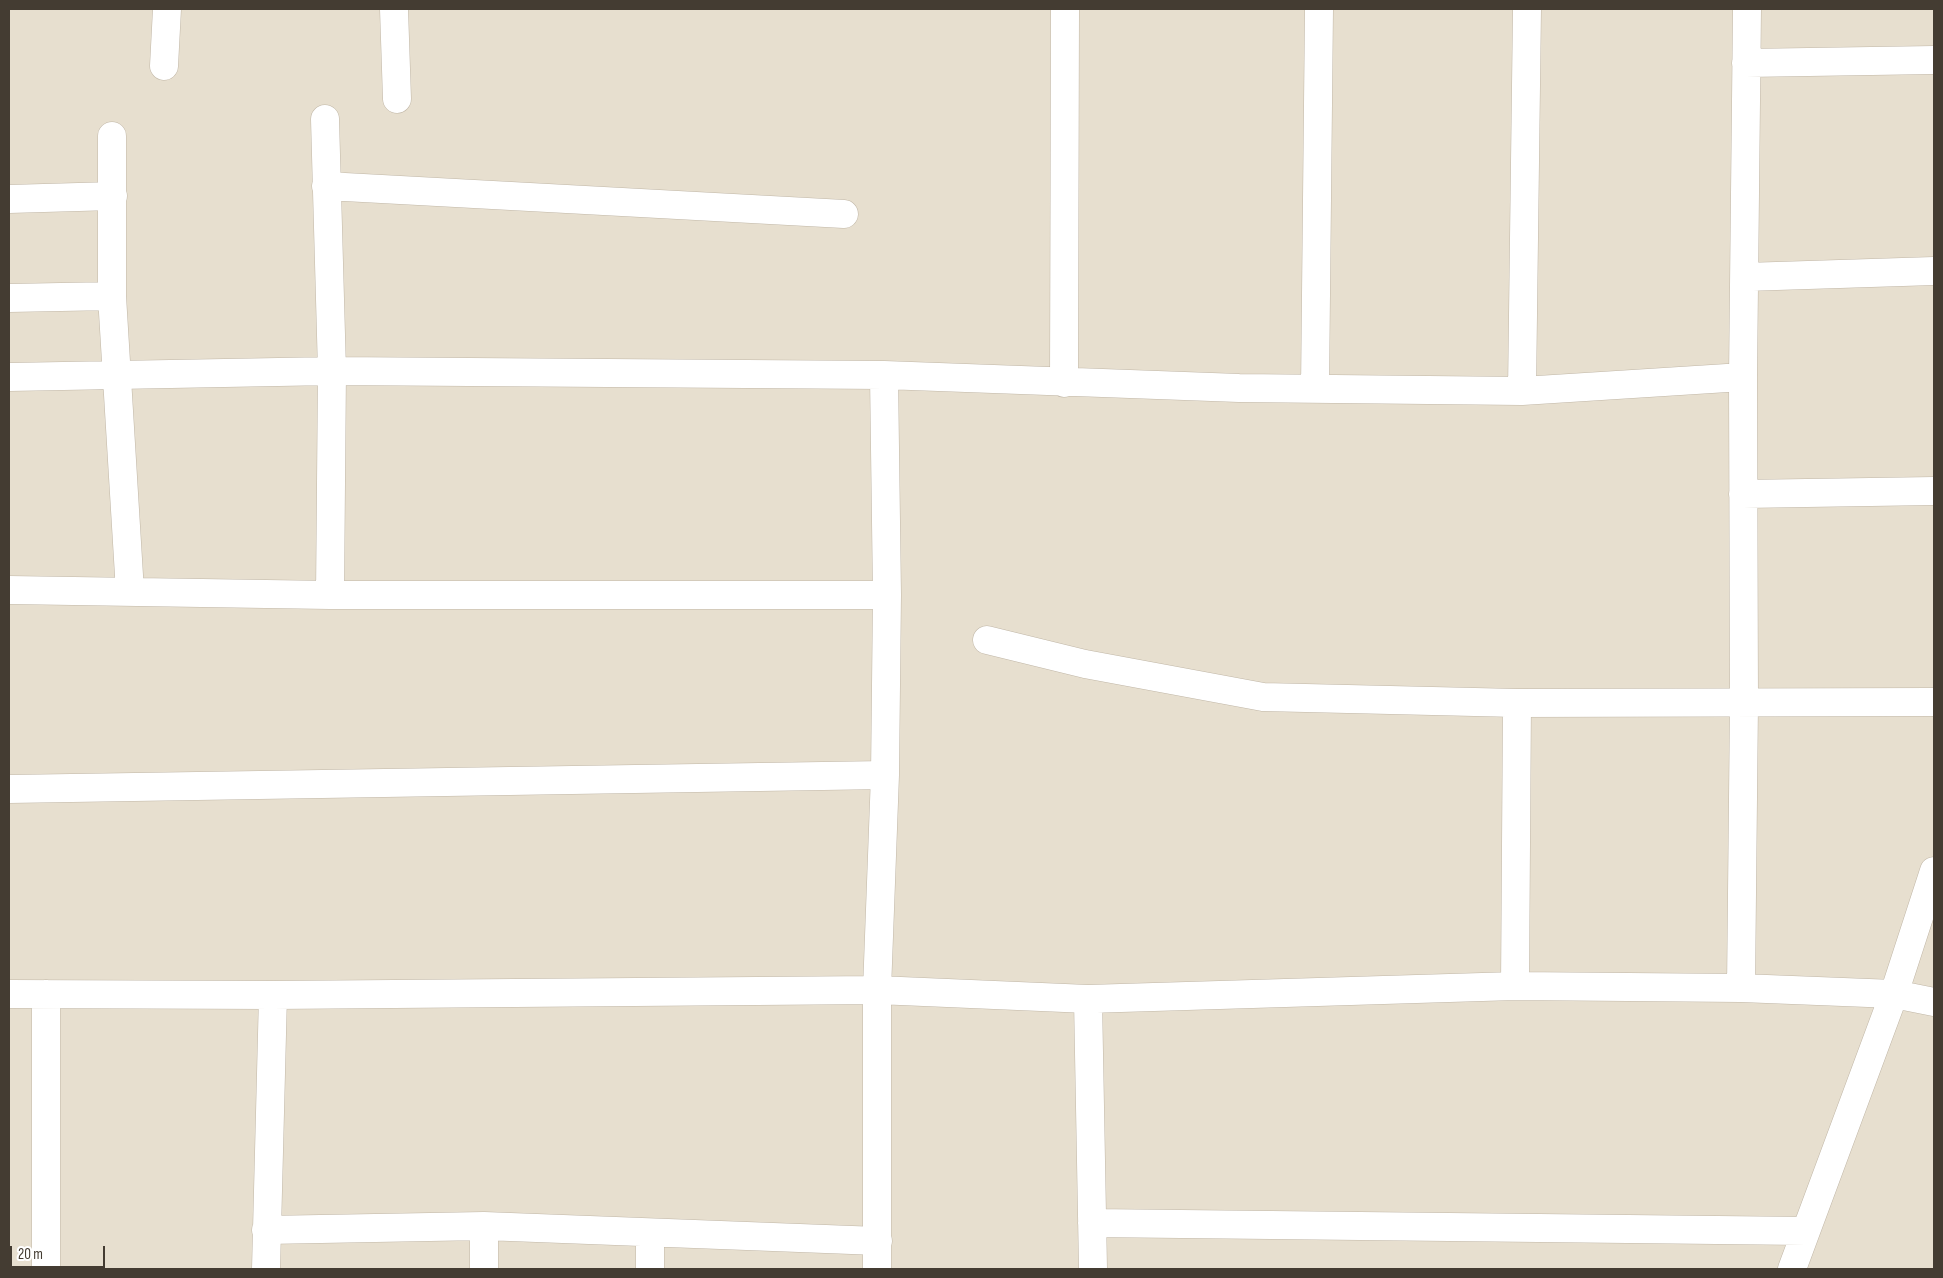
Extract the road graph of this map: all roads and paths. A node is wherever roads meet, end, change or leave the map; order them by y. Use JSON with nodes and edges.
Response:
{"nodes":[{"id":1,"x":166,"y":9,"type":"edge"},
{"id":2,"x":394,"y":9,"type":"edge"},
{"id":3,"x":1065,"y":9,"type":"edge"},
{"id":4,"x":1319,"y":9,"type":"edge"},
{"id":5,"x":1527,"y":9,"type":"edge"},
{"id":6,"x":1747,"y":9,"type":"edge"},
{"id":7,"x":1934,"y":60,"type":"edge"},
{"id":8,"x":1746,"y":63,"type":"junction"},
{"id":9,"x":164,"y":66,"type":"dead end"},
{"id":10,"x":396,"y":99,"type":"dead end"},
{"id":11,"x":325,"y":119,"type":"dead end"},
{"id":12,"x":112,"y":136,"type":"dead end"},
{"id":13,"x":326,"y":186,"type":"junction"},
{"id":14,"x":113,"y":196,"type":"junction"},
{"id":15,"x":9,"y":199,"type":"edge"},
{"id":16,"x":844,"y":214,"type":"dead end"},
{"id":17,"x":1934,"y":271,"type":"edge"},
{"id":18,"x":1745,"y":277,"type":"junction"},
{"id":19,"x":112,"y":296,"type":"junction"},
{"id":20,"x":9,"y":298,"type":"edge"},
{"id":21,"x":332,"y":371,"type":"junction"},
{"id":22,"x":884,"y":375,"type":"junction"},
{"id":23,"x":117,"y":376,"type":"junction"},
{"id":24,"x":1743,"y":377,"type":"junction"},
{"id":25,"x":9,"y":378,"type":"edge"},
{"id":26,"x":1064,"y":383,"type":"junction"},
{"id":27,"x":1315,"y":389,"type":"junction"},
{"id":28,"x":1522,"y":391,"type":"junction"},
{"id":29,"x":1934,"y":491,"type":"edge"},
{"id":30,"x":1743,"y":494,"type":"junction"},
{"id":31,"x":9,"y":590,"type":"edge"},
{"id":32,"x":130,"y":592,"type":"junction"},
{"id":33,"x":330,"y":596,"type":"junction"},
{"id":34,"x":887,"y":596,"type":"junction"},
{"id":35,"x":988,"y":640,"type":"dead end"},
{"id":36,"x":1934,"y":702,"type":"edge"},
{"id":37,"x":1517,"y":703,"type":"junction"},
{"id":38,"x":1744,"y":703,"type":"junction"},
{"id":39,"x":885,"y":775,"type":"junction"},
{"id":40,"x":9,"y":788,"type":"edge"},
{"id":41,"x":1934,"y":871,"type":"edge"},
{"id":42,"x":1514,"y":986,"type":"junction"},
{"id":43,"x":1741,"y":988,"type":"junction"},
{"id":44,"x":877,"y":990,"type":"junction"},
{"id":45,"x":9,"y":994,"type":"edge"},
{"id":46,"x":46,"y":994,"type":"junction"},
{"id":47,"x":1894,"y":994,"type":"junction"},
{"id":48,"x":273,"y":996,"type":"junction"},
{"id":49,"x":1088,"y":999,"type":"junction"},
{"id":50,"x":1934,"y":1002,"type":"edge"},
{"id":51,"x":1092,"y":1223,"type":"junction"},
{"id":52,"x":484,"y":1226,"type":"junction"},
{"id":53,"x":266,"y":1230,"type":"junction"},
{"id":54,"x":1806,"y":1231,"type":"junction"},
{"id":55,"x":650,"y":1233,"type":"junction"},
{"id":56,"x":878,"y":1241,"type":"junction"},
{"id":57,"x":46,"y":1269,"type":"edge"},
{"id":58,"x":266,"y":1269,"type":"edge"},
{"id":59,"x":484,"y":1269,"type":"edge"},
{"id":60,"x":650,"y":1269,"type":"edge"},
{"id":61,"x":877,"y":1269,"type":"edge"},
{"id":62,"x":1093,"y":1269,"type":"edge"},
{"id":63,"x":1792,"y":1269,"type":"edge"}],
"edges":[{"from":1,"to":9,"type":"street"},
{"from":2,"to":10,"type":"street"},
{"from":3,"to":26,"type":"street"},
{"from":4,"to":27,"type":"street"},
{"from":5,"to":28,"type":"street"},
{"from":6,"to":8,"type":"street"},
{"from":7,"to":8,"type":"street"},
{"from":8,"to":18,"type":"street"},
{"from":11,"to":13,"type":"street"},
{"from":12,"to":14,"type":"street"},
{"from":13,"to":16,"type":"street"},
{"from":13,"to":21,"type":"street"},
{"from":14,"to":15,"type":"street"},
{"from":14,"to":19,"type":"street"},
{"from":17,"to":18,"type":"street"},
{"from":18,"to":24,"type":"street"},
{"from":19,"to":20,"type":"street"},
{"from":19,"to":23,"type":"street"},
{"from":21,"to":22,"type":"street"},
{"from":21,"to":23,"type":"street"},
{"from":21,"to":33,"type":"street"},
{"from":22,"to":26,"type":"street"},
{"from":22,"to":34,"type":"street"},
{"from":23,"to":25,"type":"street"},
{"from":23,"to":32,"type":"street"},
{"from":24,"to":28,"type":"street"},
{"from":24,"to":30,"type":"street"},
{"from":26,"to":27,"type":"street"},
{"from":27,"to":28,"type":"street"},
{"from":29,"to":30,"type":"street"},
{"from":30,"to":38,"type":"street"},
{"from":31,"to":32,"type":"street"},
{"from":32,"to":33,"type":"street"},
{"from":33,"to":34,"type":"street"},
{"from":34,"to":39,"type":"street"},
{"from":35,"to":37,"type":"street"},
{"from":36,"to":38,"type":"street"},
{"from":37,"to":38,"type":"street"},
{"from":37,"to":42,"type":"street"},
{"from":38,"to":43,"type":"street"},
{"from":39,"to":40,"type":"street"},
{"from":39,"to":44,"type":"street"},
{"from":41,"to":47,"type":"street"},
{"from":42,"to":43,"type":"street"},
{"from":42,"to":49,"type":"street"},
{"from":43,"to":47,"type":"street"},
{"from":44,"to":48,"type":"street"},
{"from":44,"to":49,"type":"street"},
{"from":44,"to":56,"type":"street"},
{"from":45,"to":46,"type":"street"},
{"from":46,"to":48,"type":"street"},
{"from":46,"to":57,"type":"street"},
{"from":47,"to":50,"type":"street"},
{"from":47,"to":54,"type":"street"},
{"from":48,"to":53,"type":"street"},
{"from":49,"to":51,"type":"street"},
{"from":51,"to":54,"type":"street"},
{"from":51,"to":62,"type":"street"},
{"from":52,"to":53,"type":"street"},
{"from":52,"to":55,"type":"street"},
{"from":52,"to":59,"type":"street"},
{"from":53,"to":58,"type":"street"},
{"from":54,"to":63,"type":"street"},
{"from":55,"to":56,"type":"street"},
{"from":55,"to":60,"type":"street"},
{"from":56,"to":61,"type":"street"}]}
